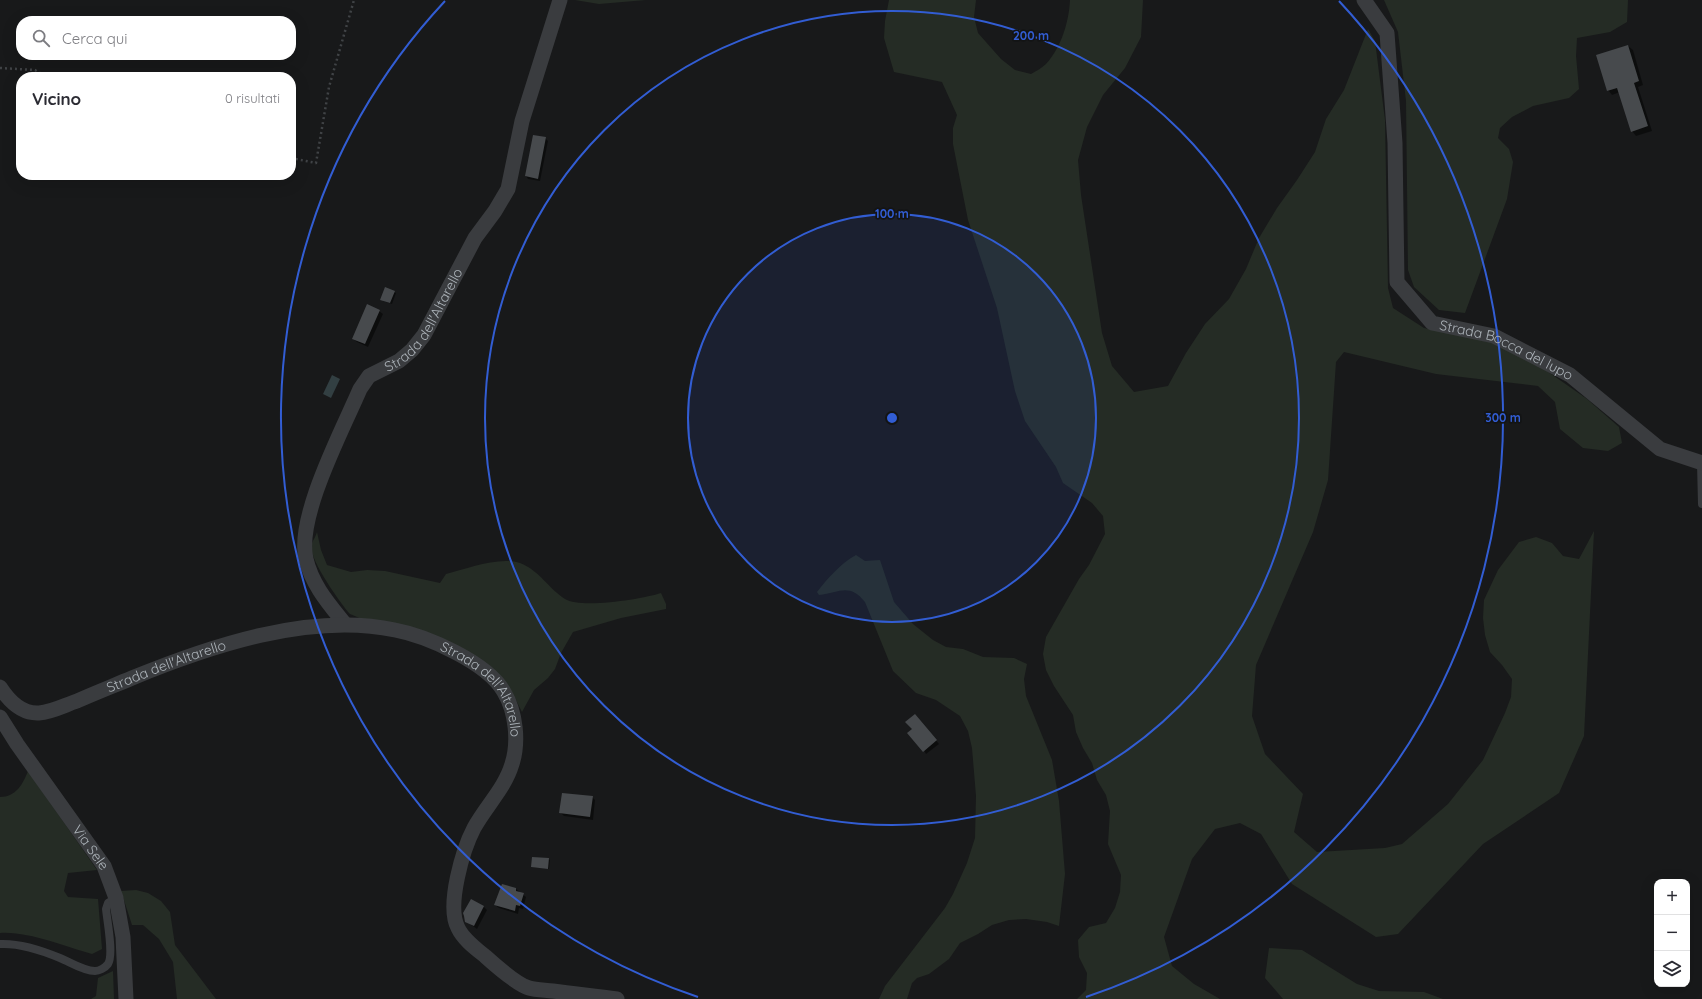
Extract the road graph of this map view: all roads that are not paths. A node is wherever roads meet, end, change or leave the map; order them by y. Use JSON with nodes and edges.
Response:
{"nodes":[{"id":1,"x":560,"y":0,"type":"edge"},
{"id":2,"x":1364,"y":0,"type":"edge"},
{"id":3,"x":1702,"y":463,"type":"edge"},
{"id":4,"x":1702,"y":504,"type":"edge"},
{"id":5,"x":345,"y":624,"type":"junction"},
{"id":6,"x":0,"y":687,"type":"edge"},
{"id":7,"x":0,"y":717,"type":"edge"},
{"id":8,"x":116,"y":898,"type":"junction"},
{"id":9,"x":0,"y":944,"type":"edge"},
{"id":10,"x":126,"y":999,"type":"edge"},
{"id":11,"x":617,"y":999,"type":"edge"}],
"edges":[{"from":1,"to":5,"type":"street","name":"Strada dell'Altarello"},
{"from":2,"to":3,"type":"street","name":"Strada Bocca del lupo"},
{"from":3,"to":4,"type":"lane"},
{"from":5,"to":6,"type":"street","name":"Strada dell'Altarello"},
{"from":5,"to":11,"type":"street","name":"Strada dell'Altarello"},
{"from":7,"to":8,"type":"street","name":"Via Sele"},
{"from":8,"to":9,"type":"lane"},
{"from":8,"to":10,"type":"street","name":"Via Sele"}]}
